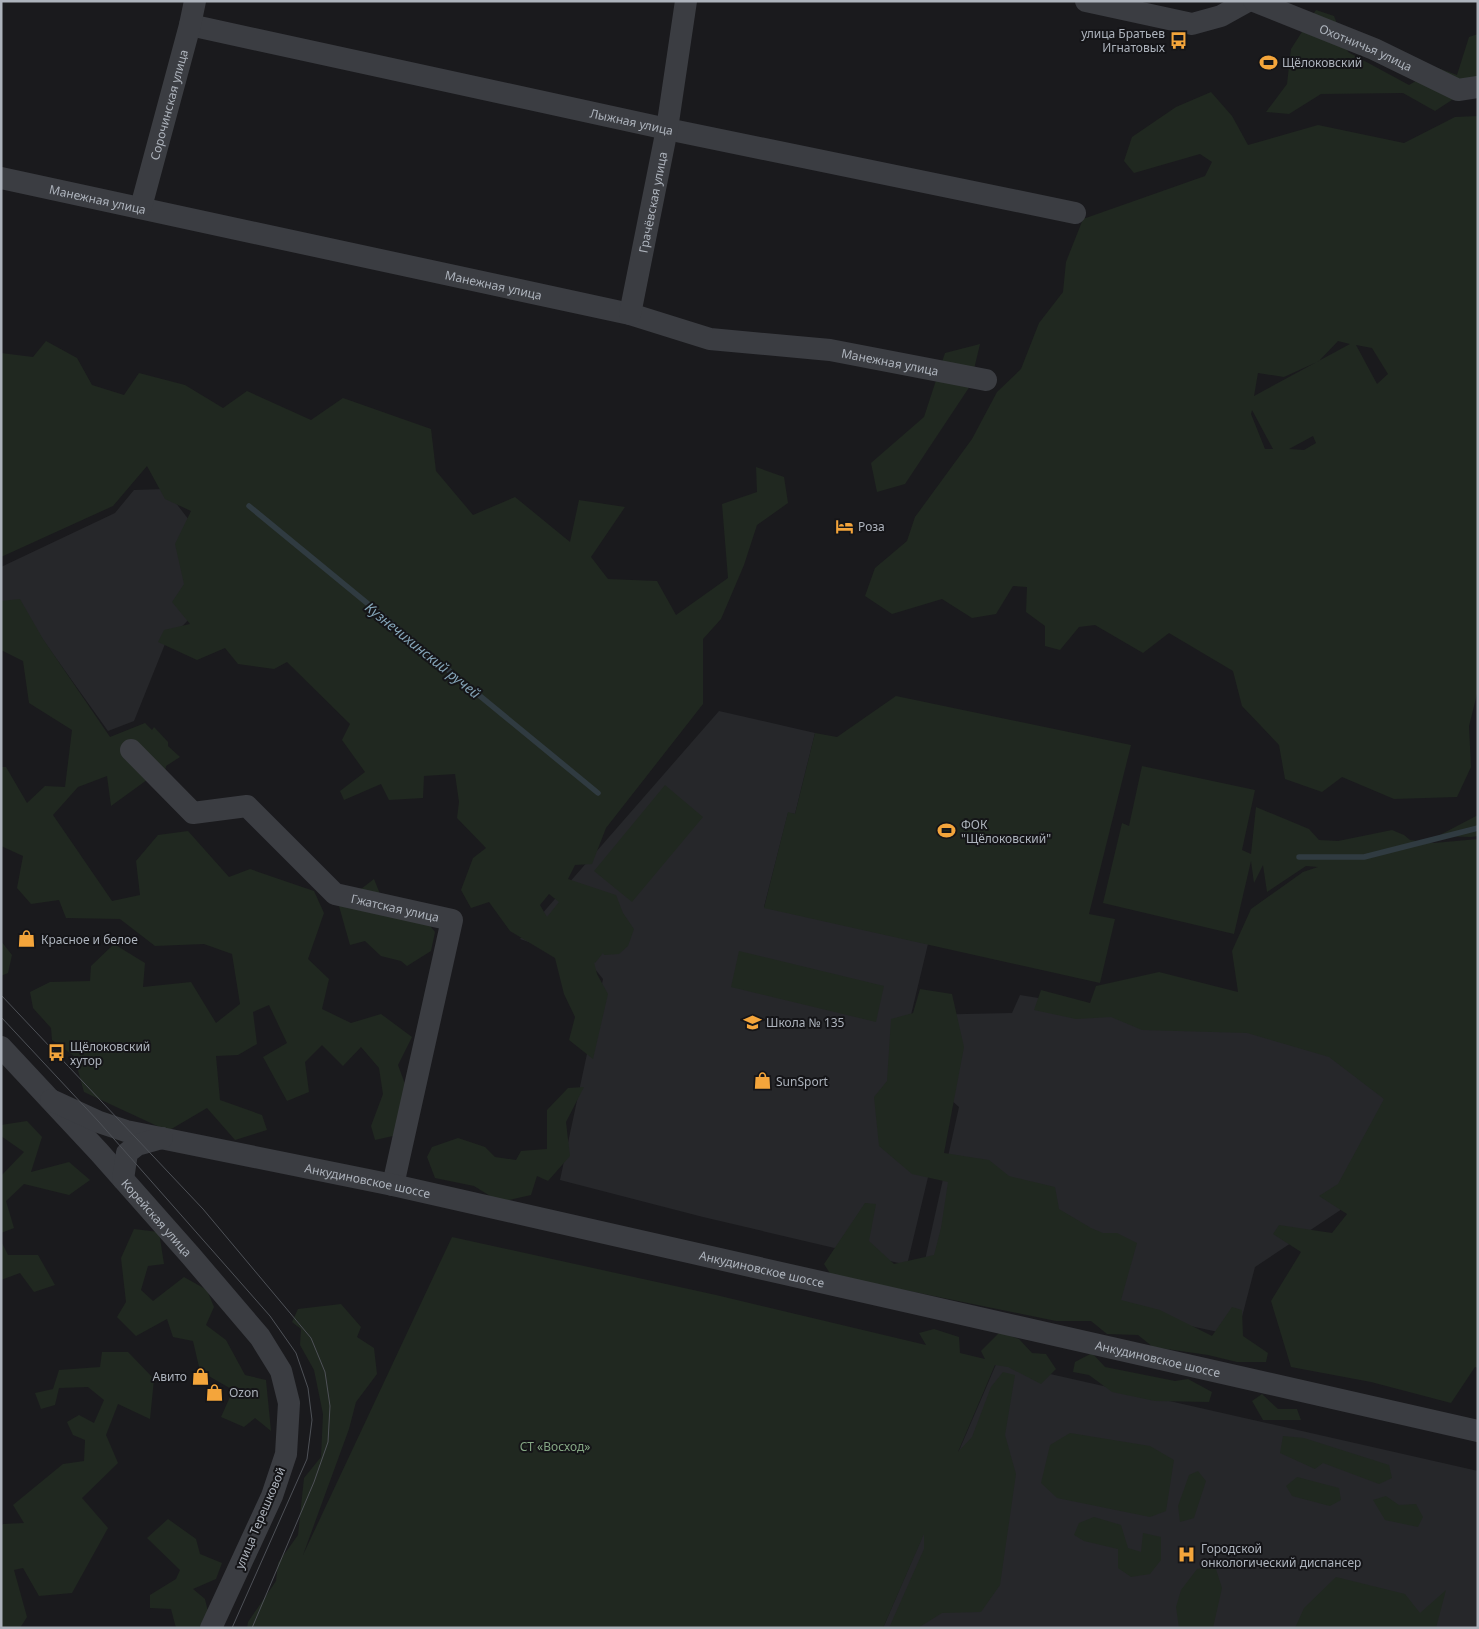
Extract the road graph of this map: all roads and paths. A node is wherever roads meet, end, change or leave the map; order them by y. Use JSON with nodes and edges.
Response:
{"nodes":[{"id":1,"x":195,"y":1,"type":"edge"},
{"id":2,"x":686,"y":1,"type":"edge"},
{"id":3,"x":1086,"y":1,"type":"edge"},
{"id":4,"x":1248,"y":1,"type":"edge"},
{"id":5,"x":1254,"y":1,"type":"edge"},
{"id":6,"x":190,"y":25,"type":"junction"},
{"id":7,"x":1478,"y":87,"type":"edge"},
{"id":8,"x":668,"y":129,"type":"junction"},
{"id":9,"x":1,"y":178,"type":"edge"},
{"id":10,"x":141,"y":207,"type":"junction"},
{"id":11,"x":1076,"y":213,"type":"dead end"},
{"id":12,"x":630,"y":314,"type":"junction"},
{"id":13,"x":986,"y":380,"type":"dead end"},
{"id":14,"x":132,"y":750,"type":"dead end"},
{"id":15,"x":1,"y":1046,"type":"edge"},
{"id":16,"x":51,"y":1100,"type":"junction"},
{"id":17,"x":163,"y":1138,"type":"junction"},
{"id":18,"x":123,"y":1179,"type":"junction"},
{"id":19,"x":393,"y":1185,"type":"junction"},
{"id":20,"x":289,"y":1403,"type":"joint"},
{"id":21,"x":1478,"y":1431,"type":"edge"},
{"id":22,"x":211,"y":1628,"type":"edge"}],
"edges":[{"from":1,"to":6,"type":"street","name":"Сорочинская улица"},
{"from":2,"to":8,"type":"street","name":"Грачёвская улица"},
{"from":3,"to":4,"type":"street"},
{"from":5,"to":7,"type":"street","name":"Охотничья улица"},
{"from":6,"to":8,"type":"street","name":"Лыжная улица"},
{"from":6,"to":10,"type":"street","name":"Сорочинская улица"},
{"from":8,"to":11,"type":"street","name":"Лыжная улица"},
{"from":8,"to":12,"type":"street","name":"Грачёвская улица"},
{"from":9,"to":10,"type":"street","name":"Манежная улица"},
{"from":10,"to":12,"type":"street","name":"Манежная улица"},
{"from":12,"to":13,"type":"street","name":"Манежная улица"},
{"from":14,"to":19,"type":"street","name":"Гжатская улица"},
{"from":15,"to":16,"type":"street","name":"Корейская улица"},
{"from":16,"to":17,"type":"street","name":"Анкудиновское шоссе"},
{"from":16,"to":18,"type":"street","name":"Корейская улица"},
{"from":17,"to":18,"type":"street"},
{"from":17,"to":19,"type":"street","name":"Анкудиновское шоссе"},
{"from":18,"to":20,"type":"street","name":"Корейская улица"},
{"from":19,"to":21,"type":"street","name":"Анкудиновское шоссе"},
{"from":20,"to":22,"type":"street","name":"улица Терешковой"}]}
